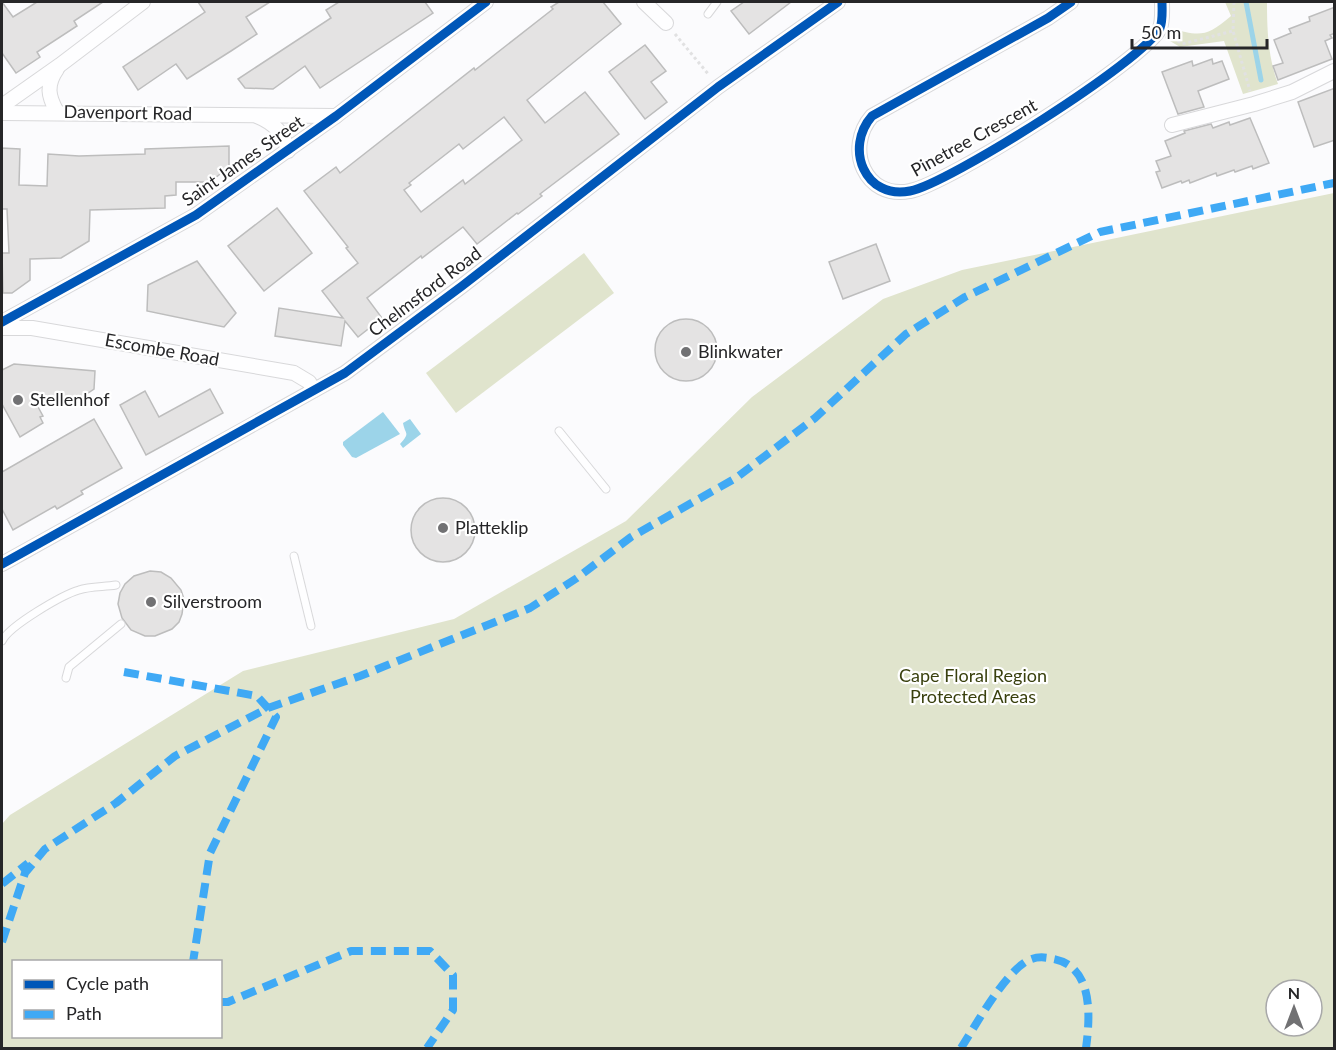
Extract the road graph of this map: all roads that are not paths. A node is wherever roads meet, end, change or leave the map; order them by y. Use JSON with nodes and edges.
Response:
{"nodes":[{"id":1,"x":143,"y":2,"type":"edge"},
{"id":2,"x":486,"y":2,"type":"edge"},
{"id":3,"x":644,"y":2,"type":"edge"},
{"id":4,"x":717,"y":2,"type":"edge"},
{"id":5,"x":838,"y":2,"type":"edge"},
{"id":6,"x":1071,"y":2,"type":"edge"},
{"id":7,"x":1162,"y":2,"type":"edge"},
{"id":8,"x":708,"y":14,"type":"dead end"},
{"id":9,"x":666,"y":23,"type":"road end"},
{"id":10,"x":60,"y":65,"type":"junction"},
{"id":11,"x":1335,"y":71,"type":"edge"},
{"id":12,"x":2,"y":106,"type":"edge"},
{"id":13,"x":57,"y":112,"type":"junction"},
{"id":14,"x":2,"y":113,"type":"edge"},
{"id":15,"x":255,"y":115,"type":"junction"},
{"id":16,"x":336,"y":116,"type":"junction"},
{"id":17,"x":1172,"y":125,"type":"dead end"},
{"id":18,"x":288,"y":151,"type":"junction"},
{"id":19,"x":2,"y":322,"type":"edge"},
{"id":20,"x":2,"y":328,"type":"edge"},
{"id":21,"x":314,"y":390,"type":"junction"},
{"id":22,"x":559,"y":431,"type":"dead end"},
{"id":23,"x":606,"y":489,"type":"dead end"},
{"id":24,"x":294,"y":556,"type":"dead end"},
{"id":25,"x":2,"y":564,"type":"edge"},
{"id":26,"x":116,"y":585,"type":"dead end"},
{"id":27,"x":121,"y":624,"type":"dead end"},
{"id":28,"x":311,"y":626,"type":"dead end"},
{"id":29,"x":2,"y":641,"type":"edge"},
{"id":30,"x":66,"y":678,"type":"dead end"}],
"edges":[{"from":1,"to":10,"type":"street"},
{"from":2,"to":16,"type":"street","name":"Saint James Street"},
{"from":3,"to":9,"type":"street"},
{"from":4,"to":8,"type":"lane"},
{"from":5,"to":21,"type":"street","name":"Chelmsford Road"},
{"from":6,"to":7,"type":"street","name":"Pinetree Crescent"},
{"from":10,"to":12,"type":"street"},
{"from":10,"to":13,"type":"street"},
{"from":11,"to":17,"type":"street"},
{"from":13,"to":14,"type":"street","name":"Davenport Road"},
{"from":13,"to":15,"type":"street","name":"Davenport Road"},
{"from":15,"to":16,"type":"street","name":"Davenport Road"},
{"from":15,"to":18,"type":"street"},
{"from":16,"to":18,"type":"street","name":"Saint James Street"},
{"from":18,"to":19,"type":"street","name":"Saint James Street"},
{"from":20,"to":21,"type":"street","name":"Escombe Road"},
{"from":21,"to":25,"type":"street","name":"Chelmsford Road"},
{"from":22,"to":23,"type":"lane"},
{"from":24,"to":28,"type":"lane"},
{"from":26,"to":29,"type":"lane"},
{"from":27,"to":30,"type":"lane"}]}
